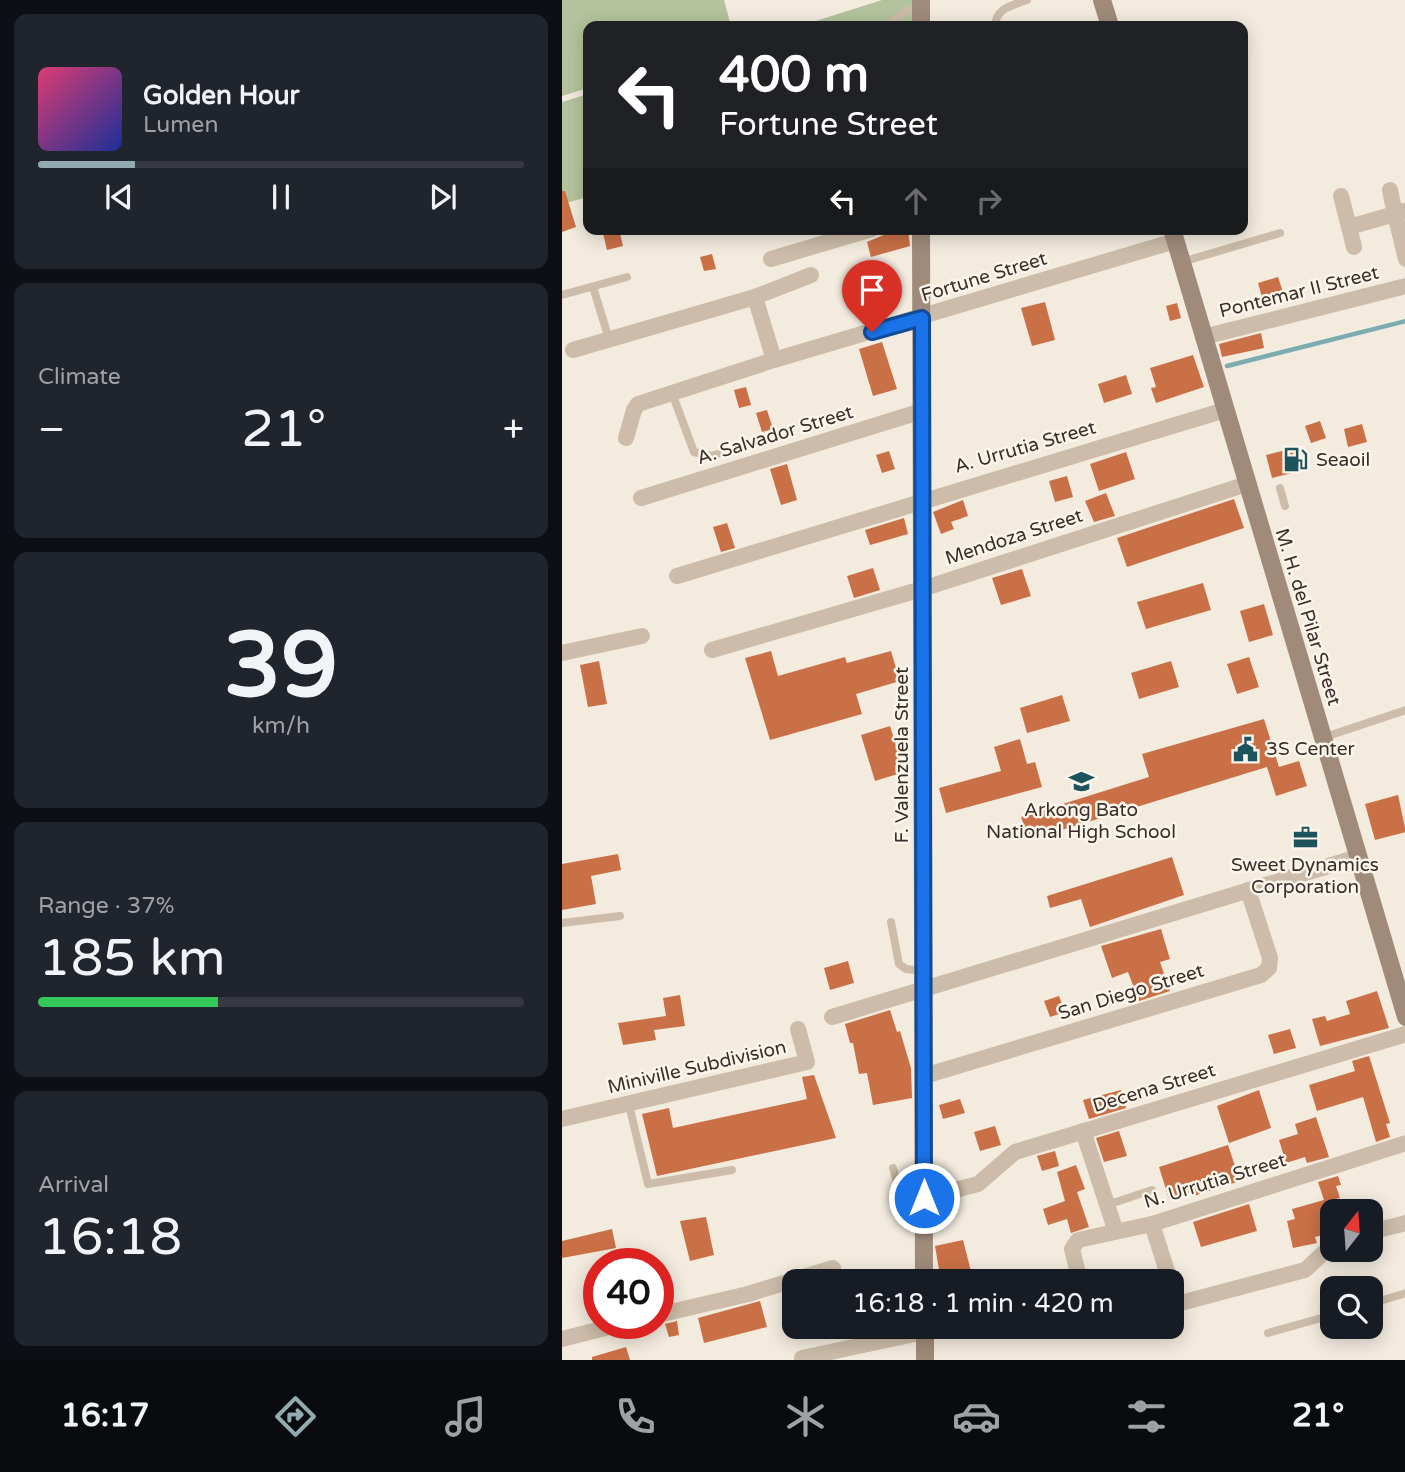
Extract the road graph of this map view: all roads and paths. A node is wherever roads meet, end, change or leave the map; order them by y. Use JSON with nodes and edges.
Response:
{"nodes":[{"id":1,"x":1026,"y":0,"type":"edge"},
{"id":2,"x":1102,"y":0,"type":"edge"},
{"id":3,"x":921,"y":12,"type":"edge"},
{"id":4,"x":892,"y":21,"type":"edge"},
{"id":5,"x":995,"y":21,"type":"edge"},
{"id":6,"x":1108,"y":21,"type":"edge"},
{"id":7,"x":1390,"y":190,"type":"dead end"},
{"id":8,"x":1341,"y":196,"type":"dead end"},
{"id":9,"x":1400,"y":212,"type":"edge"},
{"id":10,"x":1349,"y":227,"type":"junction"},
{"id":11,"x":1280,"y":233,"type":"dead end"},
{"id":12,"x":852,"y":235,"type":"edge"},
{"id":13,"x":921,"y":235,"type":"edge"},
{"id":14,"x":1173,"y":235,"type":"edge"},
{"id":15,"x":1354,"y":247,"type":"dead end"},
{"id":16,"x":771,"y":259,"type":"dead end"},
{"id":17,"x":1405,"y":259,"type":"edge"},
{"id":18,"x":1182,"y":262,"type":"junction"},
{"id":19,"x":811,"y":275,"type":"dead end"},
{"id":20,"x":627,"y":276,"type":"dead end"},
{"id":21,"x":1405,"y":286,"type":"edge"},
{"id":22,"x":593,"y":287,"type":"junction"},
{"id":23,"x":562,"y":295,"type":"edge"},
{"id":24,"x":755,"y":297,"type":"junction"},
{"id":25,"x":922,"y":318,"type":"junction"},
{"id":26,"x":1203,"y":337,"type":"junction"},
{"id":27,"x":609,"y":339,"type":"junction"},
{"id":28,"x":573,"y":350,"type":"dead end"},
{"id":29,"x":774,"y":360,"type":"junction"},
{"id":30,"x":672,"y":393,"type":"junction"},
{"id":31,"x":1225,"y":410,"type":"junction"},
{"id":32,"x":922,"y":411,"type":"junction"},
{"id":33,"x":626,"y":438,"type":"dead end"},
{"id":34,"x":745,"y":446,"type":"dead end"},
{"id":35,"x":1247,"y":484,"type":"junction"},
{"id":36,"x":1280,"y":488,"type":"dead end"},
{"id":37,"x":641,"y":498,"type":"dead end"},
{"id":38,"x":922,"y":500,"type":"junction"},
{"id":39,"x":1285,"y":506,"type":"dead end"},
{"id":40,"x":677,"y":576,"type":"dead end"},
{"id":41,"x":922,"y":589,"type":"junction"},
{"id":42,"x":642,"y":636,"type":"dead end"},
{"id":43,"x":712,"y":650,"type":"dead end"},
{"id":44,"x":562,"y":653,"type":"edge"},
{"id":45,"x":1405,"y":710,"type":"edge"},
{"id":46,"x":1323,"y":738,"type":"junction"},
{"id":47,"x":1358,"y":857,"type":"junction"},
{"id":48,"x":1248,"y":890,"type":"junction"},
{"id":49,"x":620,"y":916,"type":"dead end"},
{"id":50,"x":891,"y":922,"type":"dead end"},
{"id":51,"x":562,"y":923,"type":"edge"},
{"id":52,"x":924,"y":971,"type":"junction"},
{"id":53,"x":924,"y":991,"type":"junction"},
{"id":54,"x":832,"y":1017,"type":"dead end"},
{"id":55,"x":1405,"y":1017,"type":"edge"},
{"id":56,"x":798,"y":1029,"type":"dead end"},
{"id":57,"x":1405,"y":1034,"type":"edge"},
{"id":58,"x":924,"y":1076,"type":"junction"},
{"id":59,"x":629,"y":1105,"type":"junction"},
{"id":60,"x":562,"y":1119,"type":"edge"},
{"id":61,"x":1083,"y":1131,"type":"junction"},
{"id":62,"x":1405,"y":1143,"type":"edge"},
{"id":63,"x":893,"y":1168,"type":"dead end"},
{"id":64,"x":732,"y":1170,"type":"dead end"},
{"id":65,"x":1152,"y":1190,"type":"dead end"},
{"id":66,"x":924,"y":1198,"type":"junction"},
{"id":67,"x":1107,"y":1205,"type":"junction"},
{"id":68,"x":1405,"y":1223,"type":"edge"},
{"id":69,"x":1152,"y":1224,"type":"junction"},
{"id":70,"x":1115,"y":1229,"type":"junction"},
{"id":71,"x":1383,"y":1229,"type":"edge"},
{"id":72,"x":1320,"y":1256,"type":"edge"},
{"id":73,"x":833,"y":1268,"type":"dead end"},
{"id":74,"x":924,"y":1269,"type":"edge"},
{"id":75,"x":1077,"y":1269,"type":"edge"},
{"id":76,"x":1166,"y":1269,"type":"edge"},
{"id":77,"x":1405,"y":1293,"type":"edge"},
{"id":78,"x":1184,"y":1297,"type":"edge"},
{"id":79,"x":1383,"y":1300,"type":"edge"},
{"id":80,"x":674,"y":1311,"type":"edge"},
{"id":81,"x":1320,"y":1318,"type":"edge"},
{"id":82,"x":1268,"y":1333,"type":"dead end"},
{"id":83,"x":583,"y":1334,"type":"edge"},
{"id":84,"x":562,"y":1339,"type":"edge"},
{"id":85,"x":885,"y":1339,"type":"edge"},
{"id":86,"x":925,"y":1339,"type":"edge"},
{"id":87,"x":802,"y":1358,"type":"edge"},
{"id":88,"x":925,"y":1360,"type":"edge"}],
"edges":[{"from":1,"to":5,"type":"lane"},
{"from":2,"to":6,"type":"street"},
{"from":3,"to":4,"type":"lane"},
{"from":7,"to":9,"type":"street"},
{"from":8,"to":10,"type":"street"},
{"from":9,"to":10,"type":"street"},
{"from":9,"to":17,"type":"street"},
{"from":10,"to":15,"type":"street"},
{"from":11,"to":18,"type":"lane"},
{"from":12,"to":16,"type":"street"},
{"from":13,"to":25,"type":"street","name":"F. Valenzuela Street"},
{"from":14,"to":18,"type":"street","name":"M. H. del Pilar Street"},
{"from":14,"to":25,"type":"street","name":"Fortune Street"},
{"from":18,"to":26,"type":"street","name":"M. H. del Pilar Street"},
{"from":19,"to":24,"type":"street"},
{"from":20,"to":22,"type":"lane"},
{"from":21,"to":26,"type":"street","name":"Pontemar II Street"},
{"from":22,"to":23,"type":"lane"},
{"from":22,"to":27,"type":"lane"},
{"from":24,"to":27,"type":"street"},
{"from":24,"to":29,"type":"street"},
{"from":25,"to":29,"type":"street","name":"Fortune Street"},
{"from":25,"to":32,"type":"street","name":"F. Valenzuela Street"},
{"from":26,"to":31,"type":"street","name":"M. H. del Pilar Street"},
{"from":27,"to":28,"type":"street"},
{"from":29,"to":30,"type":"street","name":"Fortune Street"},
{"from":30,"to":33,"type":"street","name":"Fortune Street"},
{"from":30,"to":34,"type":"lane"},
{"from":31,"to":35,"type":"street","name":"M. H. del Pilar Street"},
{"from":31,"to":38,"type":"street","name":"A. Urrutia Street"},
{"from":32,"to":37,"type":"street","name":"A. Salvador Street"},
{"from":32,"to":38,"type":"street","name":"F. Valenzuela Street"},
{"from":35,"to":41,"type":"street","name":"Mendoza Street"},
{"from":35,"to":46,"type":"street","name":"M. H. del Pilar Street"},
{"from":36,"to":39,"type":"lane"},
{"from":38,"to":40,"type":"street","name":"A. Urrutia Street"},
{"from":38,"to":41,"type":"street","name":"F. Valenzuela Street"},
{"from":41,"to":43,"type":"street","name":"Mendoza Street"},
{"from":41,"to":52,"type":"street","name":"F. Valenzuela Street"},
{"from":42,"to":44,"type":"street"},
{"from":45,"to":46,"type":"lane"},
{"from":46,"to":47,"type":"street","name":"M. H. del Pilar Street"},
{"from":47,"to":48,"type":"street"},
{"from":47,"to":55,"type":"street","name":"M. H. del Pilar Street"},
{"from":48,"to":53,"type":"street"},
{"from":48,"to":58,"type":"street","name":"San Diego Street"},
{"from":49,"to":51,"type":"lane"},
{"from":50,"to":52,"type":"lane"},
{"from":52,"to":53,"type":"street","name":"F. Valenzuela Street"},
{"from":53,"to":54,"type":"street"},
{"from":53,"to":58,"type":"street","name":"F. Valenzuela Street"},
{"from":56,"to":59,"type":"street","name":"Miniville Subdivision"},
{"from":57,"to":61,"type":"street","name":"Decena Street"},
{"from":58,"to":66,"type":"street","name":"F. Valenzuela Street"},
{"from":59,"to":60,"type":"street","name":"Miniville Subdivision"},
{"from":59,"to":64,"type":"lane"},
{"from":61,"to":66,"type":"street","name":"Decena Street"},
{"from":61,"to":67,"type":"street"},
{"from":62,"to":69,"type":"street","name":"N. Urrutia Street"},
{"from":63,"to":66,"type":"lane"},
{"from":65,"to":67,"type":"lane"},
{"from":66,"to":74,"type":"street","name":"F. Valenzuela Street"},
{"from":67,"to":70,"type":"street"},
{"from":68,"to":71,"type":"street"},
{"from":69,"to":70,"type":"street","name":"N. Urrutia Street"},
{"from":69,"to":76,"type":"street"},
{"from":70,"to":75,"type":"street","name":"N. Urrutia Street"},
{"from":72,"to":78,"type":"street"},
{"from":73,"to":80,"type":"street"},
{"from":77,"to":79,"type":"lane"},
{"from":81,"to":82,"type":"lane"},
{"from":83,"to":84,"type":"street"},
{"from":85,"to":87,"type":"street"},
{"from":86,"to":88,"type":"street"}]}
